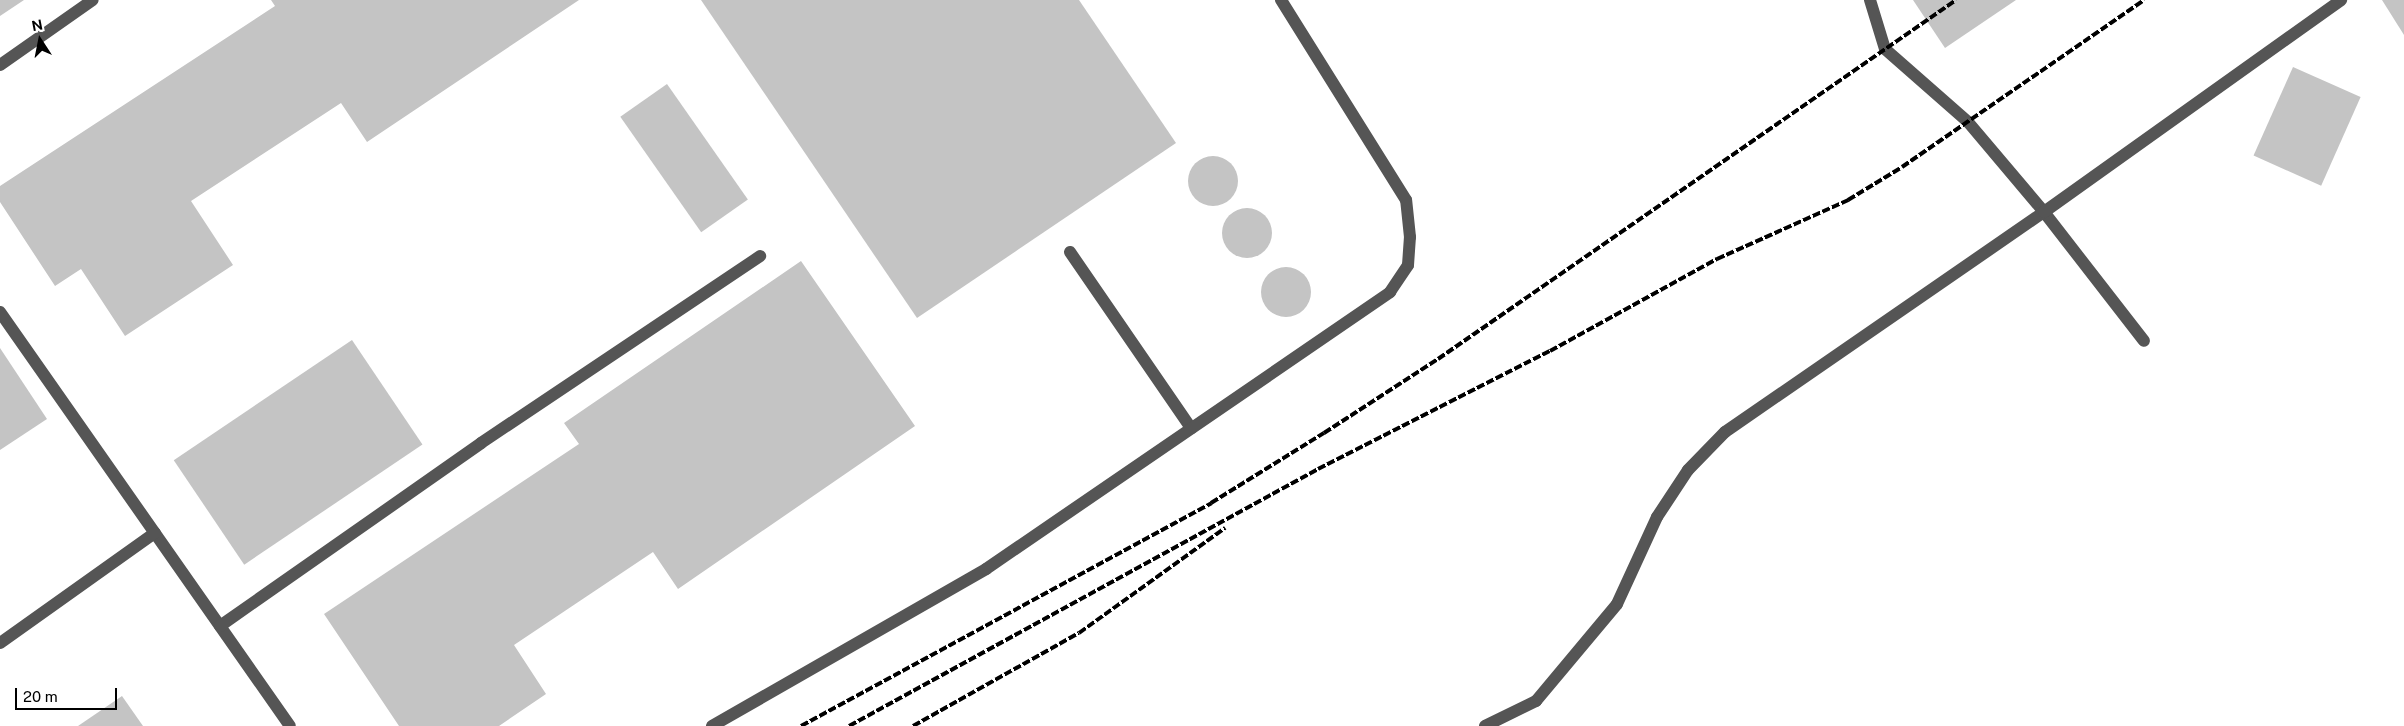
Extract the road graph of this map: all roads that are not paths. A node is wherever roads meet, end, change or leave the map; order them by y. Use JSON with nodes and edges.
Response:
{"nodes":[{"id":1,"x":93,"y":0,"type":"edge"},
{"id":2,"x":1281,"y":0,"type":"edge"},
{"id":3,"x":1870,"y":0,"type":"edge"},
{"id":4,"x":2341,"y":0,"type":"edge"},
{"id":5,"x":0,"y":66,"type":"edge"},
{"id":6,"x":2044,"y":212,"type":"junction"},
{"id":7,"x":1070,"y":252,"type":"dead end"},
{"id":8,"x":760,"y":256,"type":"dead end"},
{"id":9,"x":0,"y":312,"type":"edge"},
{"id":10,"x":2144,"y":341,"type":"dead end"},
{"id":11,"x":1191,"y":428,"type":"junction"},
{"id":12,"x":155,"y":533,"type":"junction"},
{"id":13,"x":220,"y":626,"type":"junction"},
{"id":14,"x":0,"y":643,"type":"edge"},
{"id":15,"x":290,"y":726,"type":"edge"},
{"id":16,"x":712,"y":726,"type":"edge"},
{"id":17,"x":1485,"y":726,"type":"edge"}],
"edges":[{"from":1,"to":5,"type":"lane"},
{"from":2,"to":11,"type":"lane"},
{"from":3,"to":6,"type":"lane"},
{"from":4,"to":6,"type":"lane"},
{"from":6,"to":10,"type":"lane"},
{"from":6,"to":17,"type":"lane"},
{"from":7,"to":11,"type":"lane"},
{"from":8,"to":13,"type":"lane"},
{"from":9,"to":12,"type":"lane"},
{"from":11,"to":16,"type":"lane"},
{"from":12,"to":13,"type":"lane"},
{"from":12,"to":14,"type":"lane"},
{"from":13,"to":15,"type":"lane"}]}
